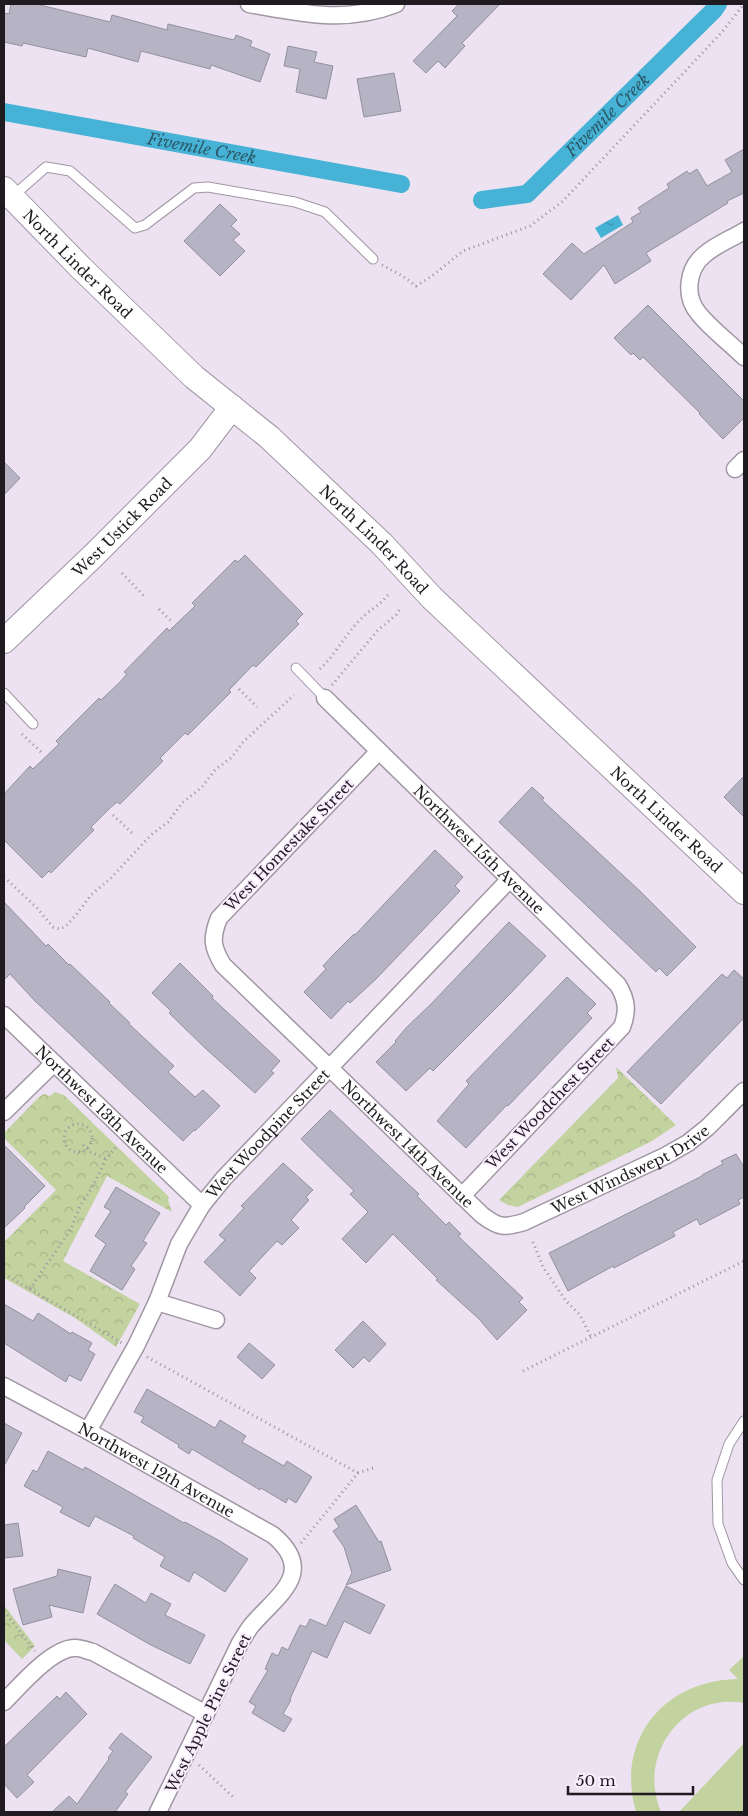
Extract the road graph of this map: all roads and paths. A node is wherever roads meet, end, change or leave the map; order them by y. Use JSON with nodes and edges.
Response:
{"nodes":[{"id":1,"x":249,"y":4,"type":"edge"},
{"id":2,"x":396,"y":4,"type":"edge"},
{"id":3,"x":744,"y":4,"type":"edge"},
{"id":4,"x":6,"y":197,"type":"edge"},
{"id":5,"x":744,"y":231,"type":"edge"},
{"id":6,"x":373,"y":259,"type":"joint"},
{"id":7,"x":744,"y":357,"type":"edge"},
{"id":8,"x":232,"y":407,"type":"junction"},
{"id":9,"x":122,"y":573,"type":"dead end"},
{"id":10,"x":388,"y":595,"type":"dead end"},
{"id":11,"x":145,"y":597,"type":"dead end"},
{"id":12,"x":401,"y":607,"type":"dead end"},
{"id":13,"x":159,"y":609,"type":"dead end"},
{"id":14,"x":171,"y":621,"type":"dead end"},
{"id":15,"x":4,"y":641,"type":"edge"},
{"id":16,"x":296,"y":668,"type":"dead end"},
{"id":17,"x":320,"y":669,"type":"dead end"},
{"id":18,"x":239,"y":689,"type":"dead end"},
{"id":19,"x":328,"y":691,"type":"junction"},
{"id":20,"x":4,"y":693,"type":"edge"},
{"id":21,"x":294,"y":695,"type":"dead end"},
{"id":22,"x":258,"y":707,"type":"dead end"},
{"id":23,"x":33,"y":724,"type":"dead end"},
{"id":24,"x":22,"y":734,"type":"dead end"},
{"id":25,"x":379,"y":751,"type":"junction"},
{"id":26,"x":41,"y":752,"type":"dead end"},
{"id":27,"x":113,"y":815,"type":"dead end"},
{"id":28,"x":132,"y":833,"type":"dead end"},
{"id":29,"x":4,"y":877,"type":"edge"},
{"id":30,"x":510,"y":879,"type":"junction"},
{"id":31,"x":744,"y":892,"type":"edge"},
{"id":32,"x":213,"y":946,"type":"joint"},
{"id":33,"x":627,"y":1006,"type":"joint"},
{"id":34,"x":4,"y":1015,"type":"edge"},
{"id":35,"x":54,"y":1062,"type":"junction"},
{"id":36,"x":330,"y":1068,"type":"junction"},
{"id":37,"x":744,"y":1091,"type":"edge"},
{"id":38,"x":4,"y":1112,"type":"edge"},
{"id":39,"x":83,"y":1145,"type":"dead end"},
{"id":40,"x":118,"y":1145,"type":"dead end"},
{"id":41,"x":88,"y":1149,"type":"junction"},
{"id":42,"x":106,"y":1159,"type":"junction"},
{"id":43,"x":462,"y":1196,"type":"junction"},
{"id":44,"x":202,"y":1205,"type":"junction"},
{"id":45,"x":502,"y":1227,"type":"joint"},
{"id":46,"x":533,"y":1242,"type":"dead end"},
{"id":47,"x":744,"y":1261,"type":"edge"},
{"id":48,"x":4,"y":1274,"type":"edge"},
{"id":49,"x":30,"y":1288,"type":"junction"},
{"id":50,"x":157,"y":1302,"type":"junction"},
{"id":51,"x":216,"y":1320,"type":"dead end"},
{"id":52,"x":591,"y":1337,"type":"junction"},
{"id":53,"x":134,"y":1350,"type":"junction"},
{"id":54,"x":522,"y":1371,"type":"dead end"},
{"id":55,"x":4,"y":1386,"type":"edge"},
{"id":56,"x":744,"y":1421,"type":"edge"},
{"id":57,"x":88,"y":1432,"type":"junction"},
{"id":58,"x":376,"y":1467,"type":"dead end"},
{"id":59,"x":358,"y":1473,"type":"junction"},
{"id":60,"x":292,"y":1561,"type":"junction"},
{"id":61,"x":744,"y":1580,"type":"edge"},
{"id":62,"x":4,"y":1611,"type":"edge"},
{"id":63,"x":44,"y":1663,"type":"junction"},
{"id":64,"x":4,"y":1702,"type":"edge"},
{"id":65,"x":206,"y":1714,"type":"junction"},
{"id":66,"x":187,"y":1754,"type":"junction"},
{"id":67,"x":233,"y":1797,"type":"dead end"},
{"id":68,"x":158,"y":1812,"type":"edge"}],
"edges":[{"from":1,"to":2,"type":"street"},
{"from":3,"to":6,"type":"path"},
{"from":4,"to":6,"type":"lane"},
{"from":4,"to":8,"type":"main road","name":"North Linder Road"},
{"from":5,"to":7,"type":"street"},
{"from":8,"to":15,"type":"main road","name":"West Ustick Road"},
{"from":8,"to":31,"type":"main road","name":"North Linder Road"},
{"from":9,"to":11,"type":"path"},
{"from":10,"to":17,"type":"path"},
{"from":12,"to":19,"type":"path"},
{"from":13,"to":14,"type":"path"},
{"from":16,"to":19,"type":"lane"},
{"from":18,"to":22,"type":"path"},
{"from":19,"to":25,"type":"street","name":"Northwest 15th Avenue"},
{"from":20,"to":23,"type":"lane"},
{"from":21,"to":29,"type":"path"},
{"from":24,"to":26,"type":"path"},
{"from":25,"to":30,"type":"street","name":"Northwest 15th Avenue"},
{"from":25,"to":32,"type":"street","name":"West Homestake Street"},
{"from":27,"to":28,"type":"path"},
{"from":30,"to":33,"type":"street","name":"Northwest 15th Avenue"},
{"from":30,"to":36,"type":"street","name":"West Woodpine Street"},
{"from":32,"to":36,"type":"street","name":"Northwest 14th Avenue"},
{"from":33,"to":43,"type":"street","name":"West Woodchest Street"},
{"from":34,"to":35,"type":"street","name":"Northwest 13th Avenue"},
{"from":35,"to":38,"type":"street"},
{"from":35,"to":44,"type":"street","name":"Northwest 13th Avenue"},
{"from":36,"to":43,"type":"street","name":"Northwest 14th Avenue"},
{"from":36,"to":44,"type":"street","name":"West Woodpine Street"},
{"from":37,"to":45,"type":"street","name":"West Windswept Drive"},
{"from":39,"to":41,"type":"path"},
{"from":40,"to":42,"type":"path"},
{"from":41,"to":41,"type":"path"},
{"from":41,"to":42,"type":"path"},
{"from":42,"to":49,"type":"path"},
{"from":43,"to":45,"type":"street","name":"Northwest 14th Avenue"},
{"from":44,"to":50,"type":"street","name":"West Woodpine Street"},
{"from":46,"to":52,"type":"path"},
{"from":47,"to":52,"type":"path"},
{"from":48,"to":49,"type":"path"},
{"from":49,"to":53,"type":"path"},
{"from":50,"to":51,"type":"street"},
{"from":50,"to":53,"type":"street","name":"West Woodpine Street"},
{"from":52,"to":54,"type":"path"},
{"from":53,"to":57,"type":"street","name":"West Woodpine Street"},
{"from":53,"to":59,"type":"path"},
{"from":55,"to":57,"type":"street","name":"Northwest 12th Avenue"},
{"from":56,"to":61,"type":"lane"},
{"from":57,"to":60,"type":"street","name":"Northwest 12th Avenue"},
{"from":58,"to":59,"type":"path"},
{"from":59,"to":60,"type":"path"},
{"from":60,"to":65,"type":"street","name":"West Apple Pine Street"},
{"from":62,"to":63,"type":"path"},
{"from":63,"to":64,"type":"street"},
{"from":63,"to":65,"type":"street"},
{"from":65,"to":66,"type":"street","name":"West Apple Pine Street"},
{"from":66,"to":67,"type":"path"},
{"from":66,"to":68,"type":"street","name":"West Apple Pine Street"}]}
